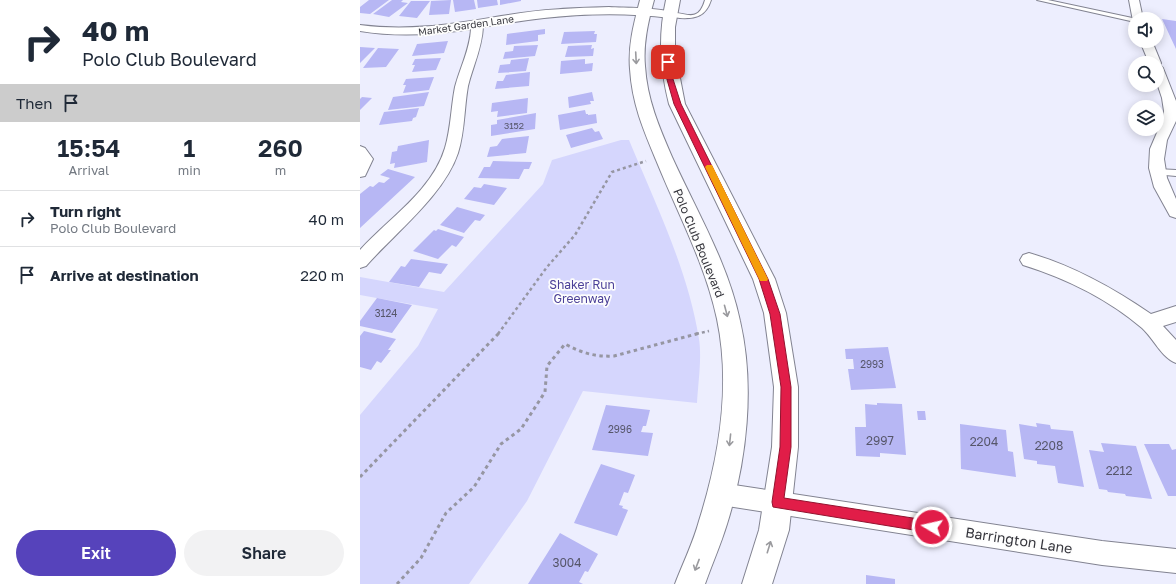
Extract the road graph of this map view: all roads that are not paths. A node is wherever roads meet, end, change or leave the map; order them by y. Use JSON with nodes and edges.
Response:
{"nodes":[{"id":1,"x":708,"y":0,"type":"edge"},
{"id":2,"x":1040,"y":0,"type":"edge"},
{"id":3,"x":1134,"y":0,"type":"edge"},
{"id":4,"x":671,"y":8,"type":"edge"},
{"id":5,"x":644,"y":10,"type":"edge"},
{"id":6,"x":1135,"y":12,"type":"edge"},
{"id":7,"x":1128,"y":17,"type":"edge"},
{"id":8,"x":477,"y":25,"type":"junction"},
{"id":9,"x":360,"y":28,"type":"edge"},
{"id":10,"x":1164,"y":84,"type":"edge"},
{"id":11,"x":360,"y":151,"type":"edge"},
{"id":12,"x":360,"y":172,"type":"edge"},
{"id":13,"x":1157,"y":172,"type":"junction"},
{"id":14,"x":1176,"y":173,"type":"edge"},
{"id":15,"x":1176,"y":212,"type":"edge"},
{"id":16,"x":367,"y":244,"type":"edge"},
{"id":17,"x":1029,"y":260,"type":"dead end"},
{"id":18,"x":360,"y":261,"type":"edge"},
{"id":19,"x":1176,"y":314,"type":"edge"},
{"id":20,"x":1149,"y":323,"type":"junction"},
{"id":21,"x":1176,"y":354,"type":"edge"},
{"id":22,"x":721,"y":494,"type":"junction"},
{"id":23,"x":778,"y":502,"type":"junction"},
{"id":24,"x":1176,"y":561,"type":"edge"},
{"id":25,"x":690,"y":584,"type":"edge"},
{"id":26,"x":757,"y":584,"type":"edge"}],
"edges":[{"from":1,"to":4,"type":"lane"},
{"from":2,"to":7,"type":"lane"},
{"from":3,"to":6,"type":"street"},
{"from":4,"to":5,"type":"street","name":"Market Garden Lane"},
{"from":4,"to":23,"type":"street"},
{"from":5,"to":8,"type":"street","name":"Market Garden Lane"},
{"from":5,"to":22,"type":"street","name":"Polo Club Boulevard","one_way":true},
{"from":8,"to":9,"type":"street","name":"Market Garden Lane"},
{"from":8,"to":16,"type":"street"},
{"from":10,"to":13,"type":"street"},
{"from":11,"to":12,"type":"street"},
{"from":13,"to":14,"type":"lane"},
{"from":13,"to":15,"type":"street"},
{"from":16,"to":18,"type":"street"},
{"from":17,"to":20,"type":"street"},
{"from":19,"to":20,"type":"street"},
{"from":20,"to":21,"type":"street"},
{"from":22,"to":23,"type":"street","name":"Barrington Lane"},
{"from":22,"to":25,"type":"street","name":"Polo Club Boulevard","one_way":true},
{"from":23,"to":24,"type":"street","name":"Barrington Lane"},
{"from":26,"to":23,"type":"street","one_way":true}]}
